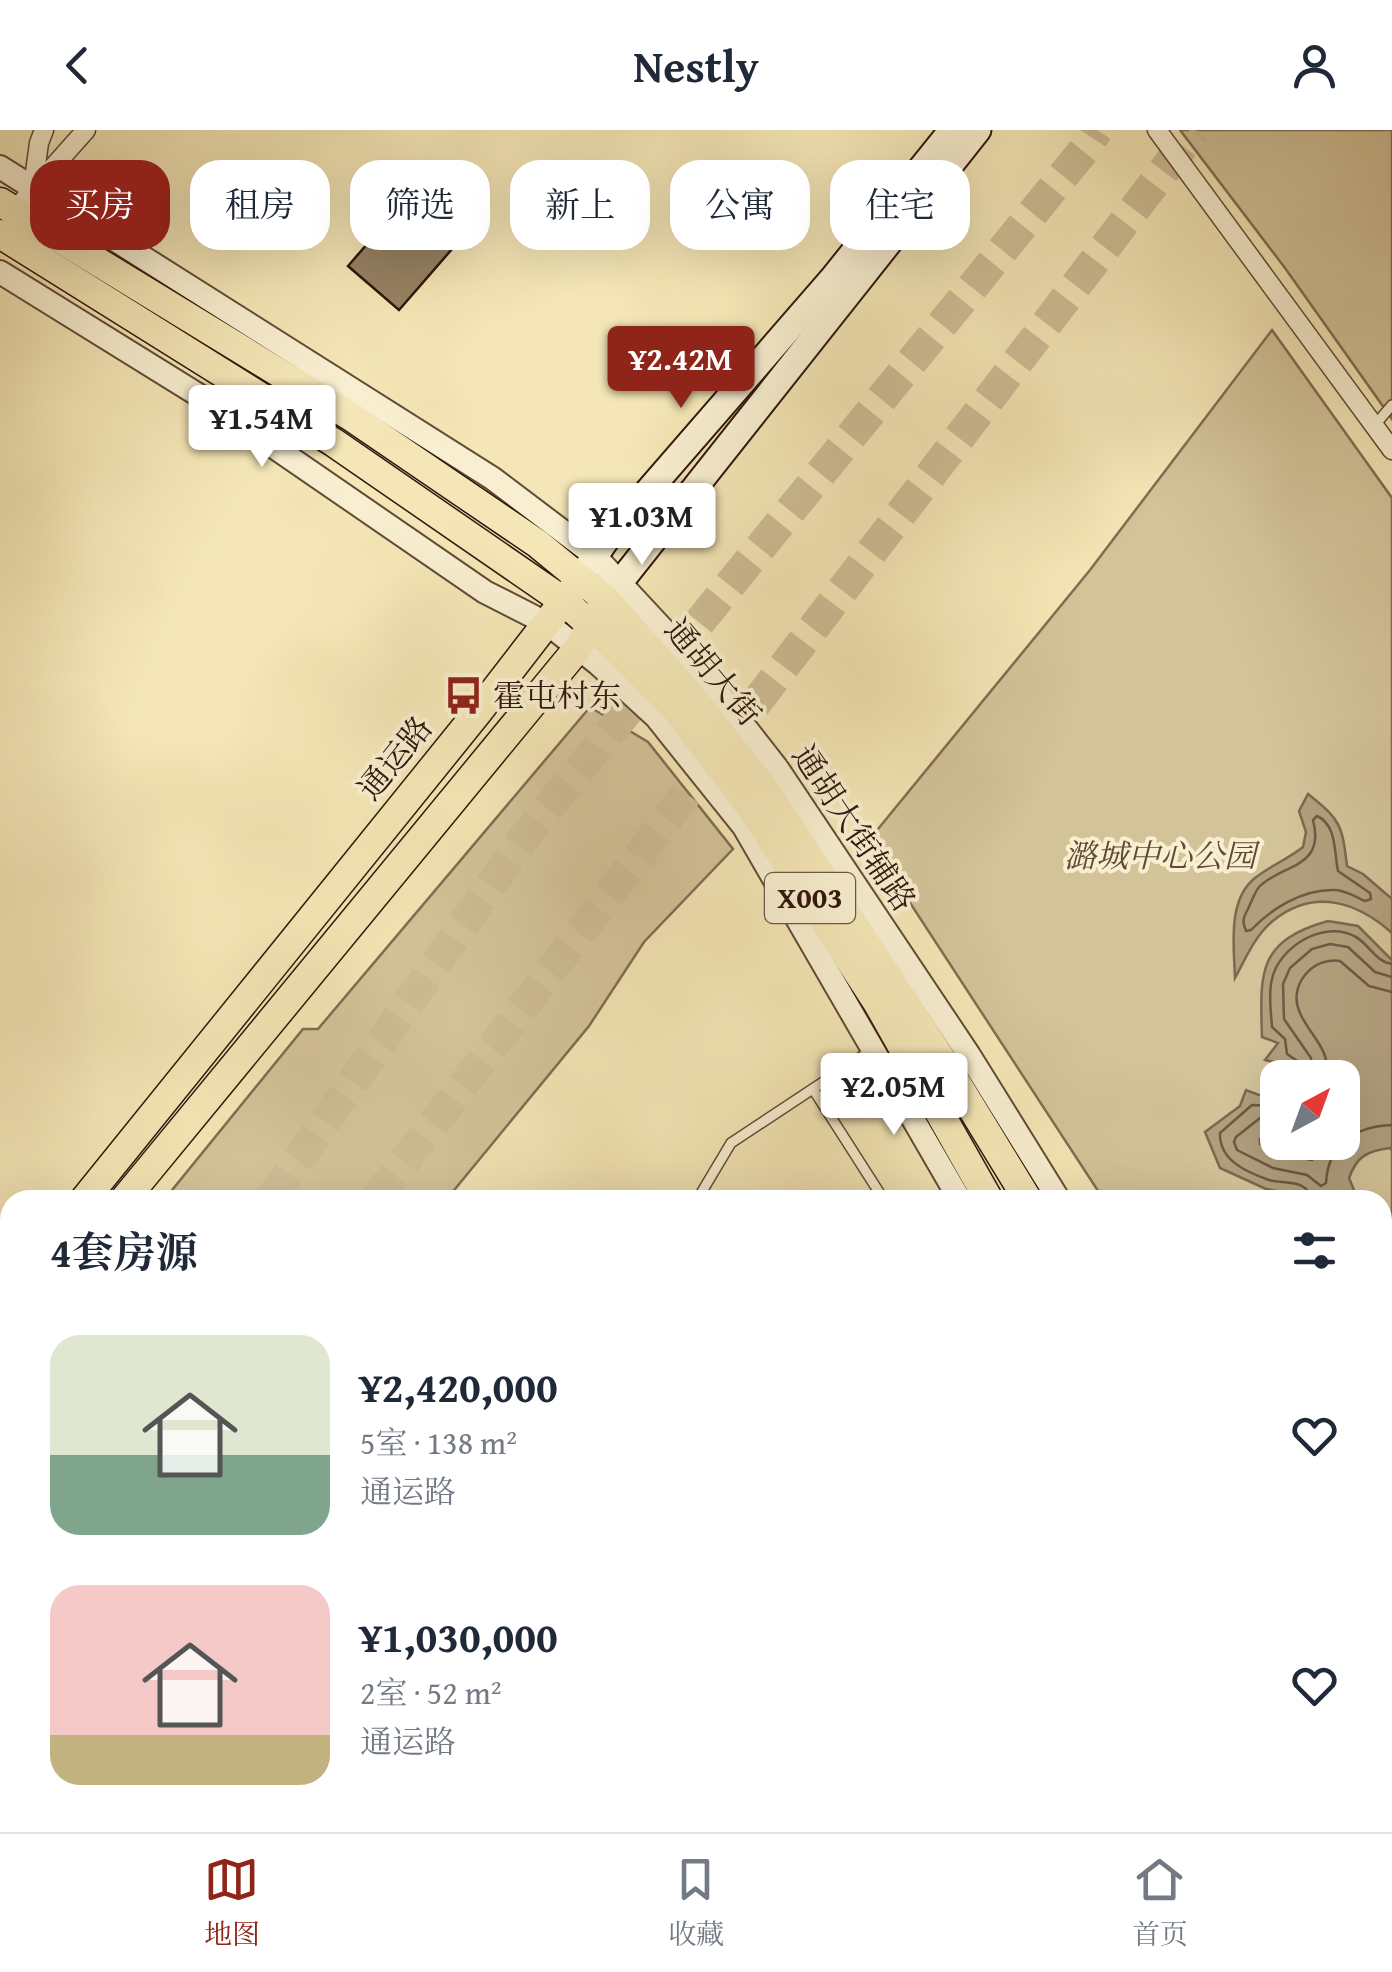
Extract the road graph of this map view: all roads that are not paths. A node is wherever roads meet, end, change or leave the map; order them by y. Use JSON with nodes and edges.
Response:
{"nodes":[{"id":1,"x":86,"y":130,"type":"edge"},
{"id":2,"x":952,"y":130,"type":"edge"},
{"id":3,"x":978,"y":130,"type":"edge"},
{"id":4,"x":1157,"y":130,"type":"edge"},
{"id":5,"x":37,"y":133,"type":"edge"},
{"id":6,"x":35,"y":160,"type":"edge"},
{"id":7,"x":58,"y":160,"type":"edge"},
{"id":8,"x":0,"y":167,"type":"edge"},
{"id":9,"x":30,"y":185,"type":"edge"},
{"id":10,"x":30,"y":190,"type":"edge"},
{"id":11,"x":5,"y":216,"type":"edge"},
{"id":12,"x":132,"y":250,"type":"edge"},
{"id":13,"x":0,"y":272,"type":"edge"},
{"id":14,"x":840,"y":285,"type":"junction"},
{"id":15,"x":1392,"y":405,"type":"edge"},
{"id":16,"x":1375,"y":425,"type":"junction"},
{"id":17,"x":1392,"y":450,"type":"edge"},
{"id":18,"x":594,"y":556,"type":"junction"},
{"id":19,"x":612,"y":590,"type":"junction"},
{"id":20,"x":564,"y":602,"type":"junction"},
{"id":21,"x":585,"y":637,"type":"junction"},
{"id":22,"x":906,"y":1030,"type":"junction"},
{"id":23,"x":814,"y":1089,"type":"junction"},
{"id":24,"x":974,"y":1174,"type":"junction"},
{"id":25,"x":92,"y":1190,"type":"edge"},
{"id":26,"x":132,"y":1190,"type":"edge"},
{"id":27,"x":703,"y":1190,"type":"edge"},
{"id":28,"x":878,"y":1190,"type":"edge"},
{"id":29,"x":956,"y":1190,"type":"edge"},
{"id":30,"x":964,"y":1190,"type":"edge"},
{"id":31,"x":983,"y":1190,"type":"edge"},
{"id":32,"x":1021,"y":1190,"type":"edge"},
{"id":33,"x":1054,"y":1190,"type":"edge"}],
"edges":[{"from":1,"to":7,"type":"street"},
{"from":2,"to":14,"type":"main road","name":"通运路"},
{"from":3,"to":14,"type":"main road","name":"通运路"},
{"from":4,"to":16,"type":"street"},
{"from":5,"to":6,"type":"street"},
{"from":8,"to":9,"type":"street"},
{"from":10,"to":11,"type":"street"},
{"from":11,"to":20,"type":"main road","name":"通胡大街","number":"X003"},
{"from":12,"to":18,"type":"street"},
{"from":13,"to":20,"type":"street"},
{"from":14,"to":18,"type":"main road","name":"通运路"},
{"from":14,"to":19,"type":"main road","name":"通运路"},
{"from":15,"to":16,"type":"lane"},
{"from":16,"to":17,"type":"street"},
{"from":18,"to":19,"type":"street"},
{"from":18,"to":20,"type":"main road","name":"通运路"},
{"from":19,"to":20,"type":"main road","name":"通胡大街","number":"X003"},
{"from":19,"to":21,"type":"main road","name":"通运路"},
{"from":19,"to":22,"type":"main road","name":"通胡大街","number":"X003"},
{"from":20,"to":21,"type":"main road","name":"通胡大街","number":"X003"},
{"from":20,"to":25,"type":"main road","name":"通运路"},
{"from":21,"to":22,"type":"main road","name":"通胡大街","number":"X003"},
{"from":21,"to":26,"type":"main road","name":"通运路"},
{"from":22,"to":23,"type":"lane"},
{"from":22,"to":24,"type":"main road","name":"通胡大街","number":"X003"},
{"from":22,"to":29,"type":"street"},
{"from":22,"to":32,"type":"main road","name":"通胡大街","number":"X003"},
{"from":22,"to":33,"type":"street"},
{"from":23,"to":27,"type":"lane"},
{"from":23,"to":28,"type":"lane"},
{"from":24,"to":30,"type":"street"},
{"from":24,"to":31,"type":"main road","name":"通胡大街","number":"X003"}]}
